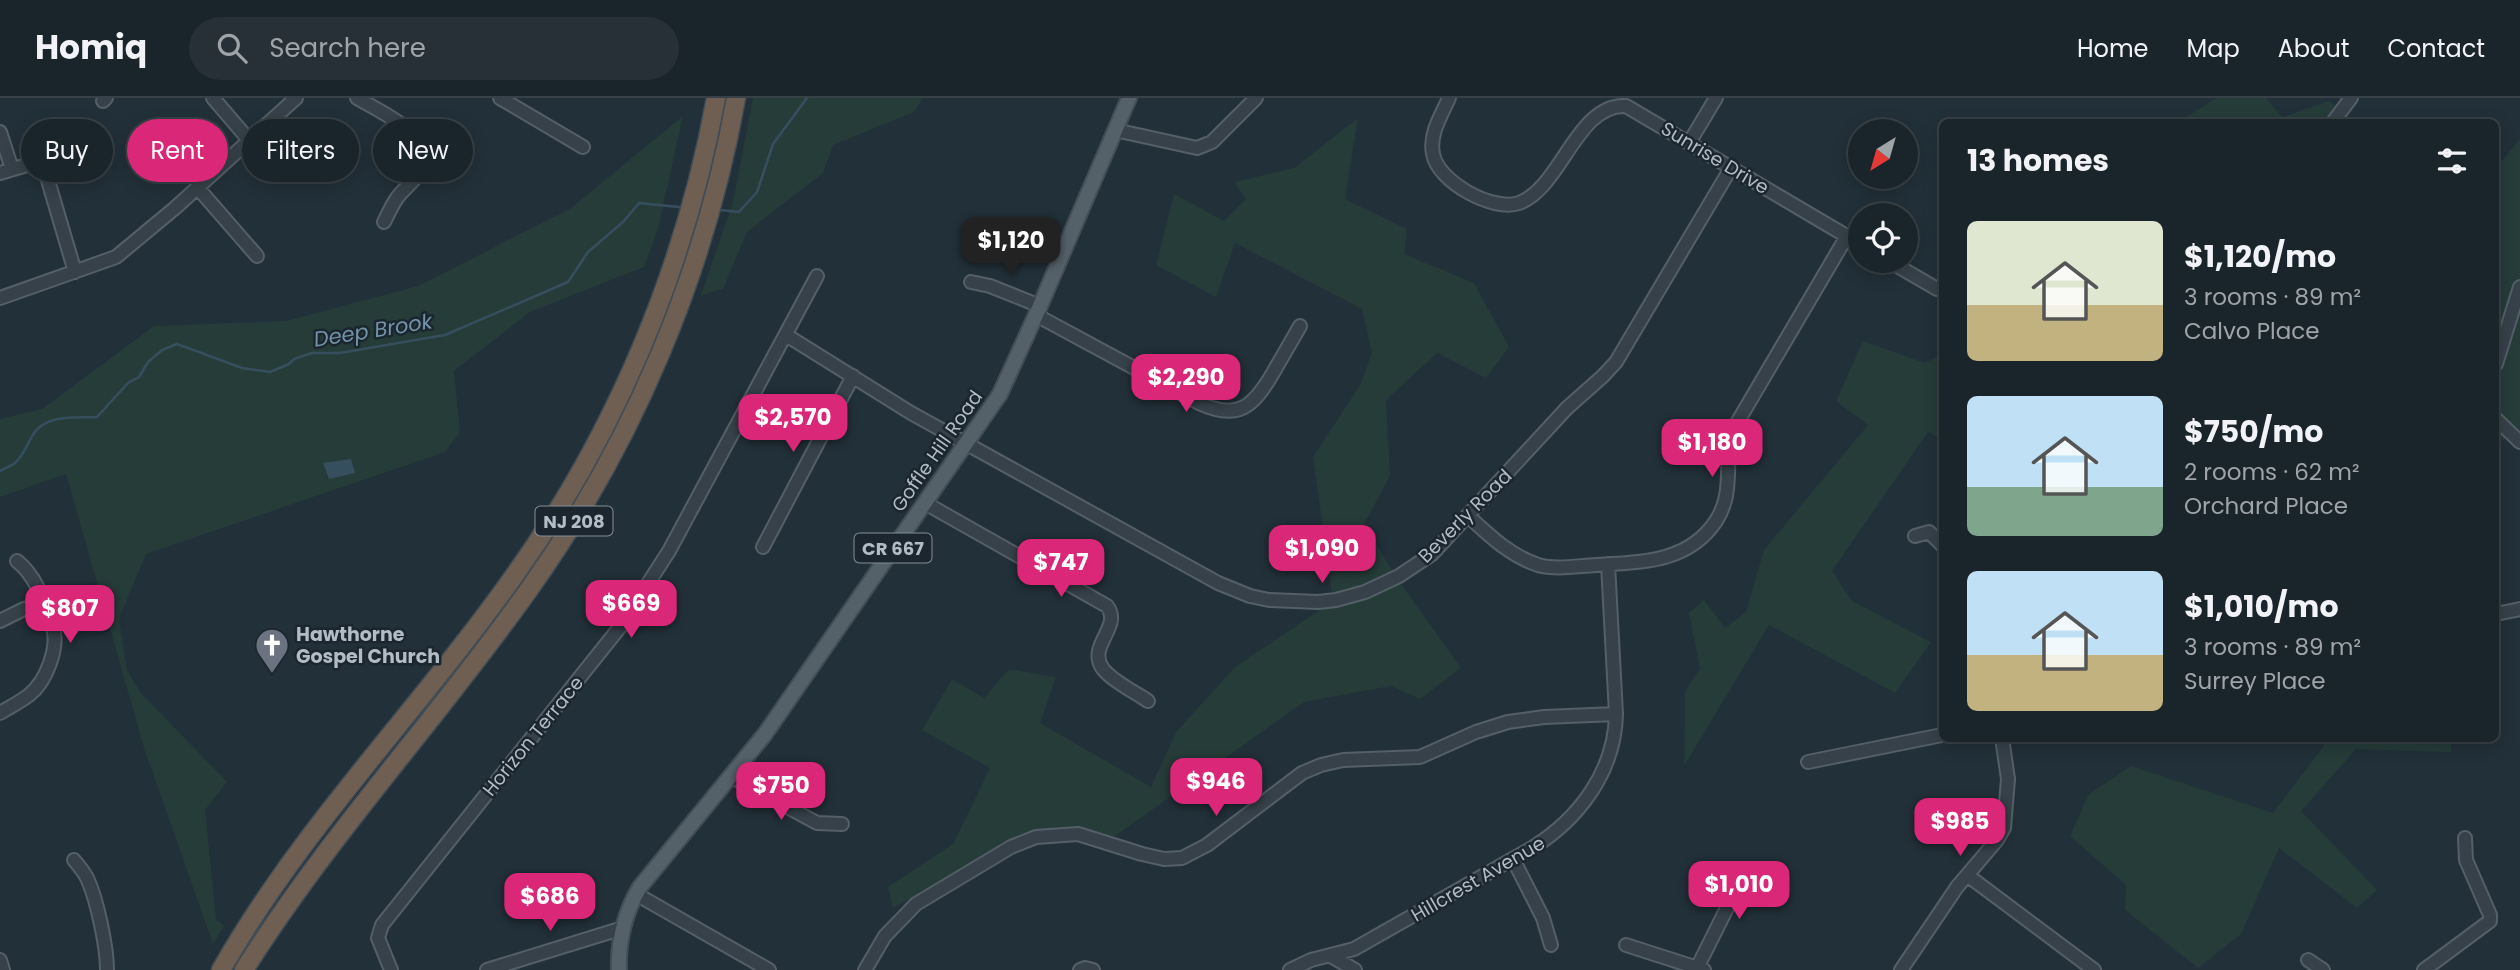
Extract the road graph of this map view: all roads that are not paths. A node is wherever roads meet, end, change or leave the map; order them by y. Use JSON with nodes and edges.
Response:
{"nodes":[{"id":1,"x":213,"y":98,"type":"edge"},
{"id":2,"x":296,"y":98,"type":"edge"},
{"id":3,"x":357,"y":98,"type":"edge"},
{"id":4,"x":500,"y":98,"type":"edge"},
{"id":5,"x":716,"y":98,"type":"edge"},
{"id":6,"x":736,"y":98,"type":"edge"},
{"id":7,"x":1129,"y":98,"type":"edge"},
{"id":8,"x":1256,"y":98,"type":"edge"},
{"id":9,"x":1449,"y":98,"type":"edge"},
{"id":10,"x":1716,"y":98,"type":"edge"},
{"id":11,"x":2351,"y":98,"type":"edge"},
{"id":12,"x":272,"y":119,"type":"edge"},
{"id":13,"x":2335,"y":119,"type":"edge"},
{"id":14,"x":1115,"y":130,"type":"junction"},
{"id":15,"x":0,"y":132,"type":"edge"},
{"id":16,"x":242,"y":132,"type":"edge"},
{"id":17,"x":1689,"y":143,"type":"junction"},
{"id":18,"x":242,"y":146,"type":"edge"},
{"id":19,"x":583,"y":147,"type":"dead end"},
{"id":20,"x":1731,"y":168,"type":"junction"},
{"id":21,"x":6,"y":171,"type":"edge"},
{"id":22,"x":48,"y":182,"type":"edge"},
{"id":23,"x":197,"y":187,"type":"junction"},
{"id":24,"x":384,"y":222,"type":"dead end"},
{"id":25,"x":1847,"y":236,"type":"joint"},
{"id":26,"x":257,"y":256,"type":"dead end"},
{"id":27,"x":75,"y":272,"type":"junction"},
{"id":28,"x":1910,"y":273,"type":"edge"},
{"id":29,"x":817,"y":276,"type":"dead end"},
{"id":30,"x":971,"y":282,"type":"dead end"},
{"id":31,"x":2520,"y":287,"type":"edge"},
{"id":32,"x":1937,"y":289,"type":"dead end"},
{"id":33,"x":0,"y":299,"type":"edge"},
{"id":34,"x":1038,"y":311,"type":"junction"},
{"id":35,"x":1300,"y":326,"type":"dead end"},
{"id":36,"x":786,"y":335,"type":"junction"},
{"id":37,"x":2499,"y":354,"type":"edge"},
{"id":38,"x":853,"y":376,"type":"junction"},
{"id":39,"x":2499,"y":422,"type":"edge"},
{"id":40,"x":2520,"y":442,"type":"edge"},
{"id":41,"x":966,"y":444,"type":"junction"},
{"id":42,"x":925,"y":502,"type":"junction"},
{"id":43,"x":1468,"y":516,"type":"junction"},
{"id":44,"x":1915,"y":536,"type":"dead end"},
{"id":45,"x":1939,"y":542,"type":"edge"},
{"id":46,"x":763,"y":547,"type":"dead end"},
{"id":47,"x":17,"y":561,"type":"dead end"},
{"id":48,"x":1608,"y":564,"type":"junction"},
{"id":49,"x":44,"y":604,"type":"junction"},
{"id":50,"x":2520,"y":609,"type":"edge"},
{"id":51,"x":2499,"y":613,"type":"edge"},
{"id":52,"x":0,"y":621,"type":"edge"},
{"id":53,"x":1148,"y":701,"type":"dead end"},
{"id":54,"x":0,"y":713,"type":"edge"},
{"id":55,"x":1616,"y":714,"type":"junction"},
{"id":56,"x":1939,"y":736,"type":"edge"},
{"id":57,"x":2003,"y":742,"type":"edge"},
{"id":58,"x":1808,"y":762,"type":"dead end"},
{"id":59,"x":732,"y":777,"type":"junction"},
{"id":60,"x":842,"y":824,"type":"dead end"},
{"id":61,"x":2465,"y":838,"type":"dead end"},
{"id":62,"x":1513,"y":859,"type":"junction"},
{"id":63,"x":74,"y":860,"type":"dead end"},
{"id":64,"x":1967,"y":875,"type":"junction"},
{"id":65,"x":1716,"y":877,"type":"dead end"},
{"id":66,"x":636,"y":894,"type":"junction"},
{"id":67,"x":623,"y":928,"type":"junction"},
{"id":68,"x":1551,"y":945,"type":"dead end"},
{"id":69,"x":1626,"y":945,"type":"dead end"},
{"id":70,"x":1331,"y":956,"type":"junction"},
{"id":71,"x":0,"y":960,"type":"edge"},
{"id":72,"x":2308,"y":960,"type":"dead end"},
{"id":73,"x":2086,"y":968,"type":"edge"},
{"id":74,"x":1699,"y":969,"type":"edge"},
{"id":75,"x":3,"y":970,"type":"edge"},
{"id":76,"x":107,"y":970,"type":"edge"},
{"id":77,"x":221,"y":970,"type":"edge"},
{"id":78,"x":244,"y":970,"type":"edge"},
{"id":79,"x":391,"y":970,"type":"edge"},
{"id":80,"x":487,"y":970,"type":"edge"},
{"id":81,"x":619,"y":970,"type":"edge"},
{"id":82,"x":769,"y":970,"type":"edge"},
{"id":83,"x":865,"y":970,"type":"edge"},
{"id":84,"x":1080,"y":970,"type":"edge"},
{"id":85,"x":1093,"y":970,"type":"edge"},
{"id":86,"x":1290,"y":970,"type":"edge"},
{"id":87,"x":1355,"y":970,"type":"edge"},
{"id":88,"x":1901,"y":970,"type":"edge"},
{"id":89,"x":2323,"y":970,"type":"edge"},
{"id":90,"x":2424,"y":970,"type":"edge"}],
"edges":[{"from":1,"to":16,"type":"street"},
{"from":2,"to":12,"type":"street"},
{"from":3,"to":24,"type":"street"},
{"from":4,"to":19,"type":"street"},
{"from":5,"to":77,"type":"highway","number":"NJ 208"},
{"from":6,"to":78,"type":"highway","number":"NJ 208"},
{"from":7,"to":14,"type":"main road","name":"Goffle Hill Road","number":"CR 667"},
{"from":8,"to":14,"type":"street"},
{"from":9,"to":17,"type":"street","name":"Sunrise Drive"},
{"from":10,"to":17,"type":"street"},
{"from":11,"to":13,"type":"street"},
{"from":14,"to":34,"type":"main road","name":"Goffle Hill Road","number":"CR 667"},
{"from":15,"to":21,"type":"street"},
{"from":17,"to":20,"type":"street","name":"Sunrise Drive"},
{"from":18,"to":23,"type":"street"},
{"from":20,"to":25,"type":"street","name":"Sunrise Drive"},
{"from":20,"to":43,"type":"street","name":"Beverly Road"},
{"from":22,"to":27,"type":"street"},
{"from":23,"to":26,"type":"street"},
{"from":23,"to":27,"type":"street"},
{"from":25,"to":48,"type":"street"},
{"from":27,"to":33,"type":"street"},
{"from":28,"to":32,"type":"street"},
{"from":29,"to":36,"type":"street","name":"Horizon Terrace"},
{"from":30,"to":34,"type":"street"},
{"from":31,"to":37,"type":"street"},
{"from":34,"to":35,"type":"street"},
{"from":34,"to":41,"type":"main road","name":"Goffle Hill Road","number":"CR 667"},
{"from":36,"to":38,"type":"street","name":"Beverly Road"},
{"from":36,"to":79,"type":"street","name":"Horizon Terrace"},
{"from":38,"to":41,"type":"street","name":"Beverly Road"},
{"from":38,"to":46,"type":"street"},
{"from":39,"to":40,"type":"street"},
{"from":41,"to":42,"type":"main road","name":"Goffle Hill Road","number":"CR 667"},
{"from":41,"to":43,"type":"street","name":"Beverly Road"},
{"from":42,"to":53,"type":"street"},
{"from":42,"to":59,"type":"main road","name":"Goffle Hill Road","number":"CR 667"},
{"from":43,"to":48,"type":"street"},
{"from":44,"to":45,"type":"street"},
{"from":47,"to":49,"type":"street"},
{"from":48,"to":55,"type":"street","name":"Hillcrest Avenue"},
{"from":49,"to":52,"type":"street"},
{"from":49,"to":54,"type":"street"},
{"from":50,"to":51,"type":"street"},
{"from":55,"to":62,"type":"street","name":"Hillcrest Avenue"},
{"from":55,"to":83,"type":"street"},
{"from":56,"to":58,"type":"street"},
{"from":57,"to":64,"type":"street"},
{"from":59,"to":60,"type":"street"},
{"from":59,"to":66,"type":"main road","name":"Goffle Hill Road","number":"CR 667"},
{"from":61,"to":90,"type":"street"},
{"from":62,"to":68,"type":"street"},
{"from":62,"to":70,"type":"street","name":"Hillcrest Avenue"},
{"from":63,"to":76,"type":"street"},
{"from":64,"to":73,"type":"street"},
{"from":64,"to":88,"type":"street"},
{"from":65,"to":74,"type":"street"},
{"from":66,"to":67,"type":"main road","name":"Goffle Hill Road","number":"CR 667"},
{"from":66,"to":82,"type":"street"},
{"from":67,"to":80,"type":"street"},
{"from":67,"to":81,"type":"main road","name":"Goffle Hill Road","number":"CR 667"},
{"from":69,"to":74,"type":"street"},
{"from":70,"to":86,"type":"street","name":"Hillcrest Avenue"},
{"from":70,"to":87,"type":"street"},
{"from":71,"to":75,"type":"street"},
{"from":72,"to":89,"type":"street"},
{"from":84,"to":85,"type":"street"}]}
